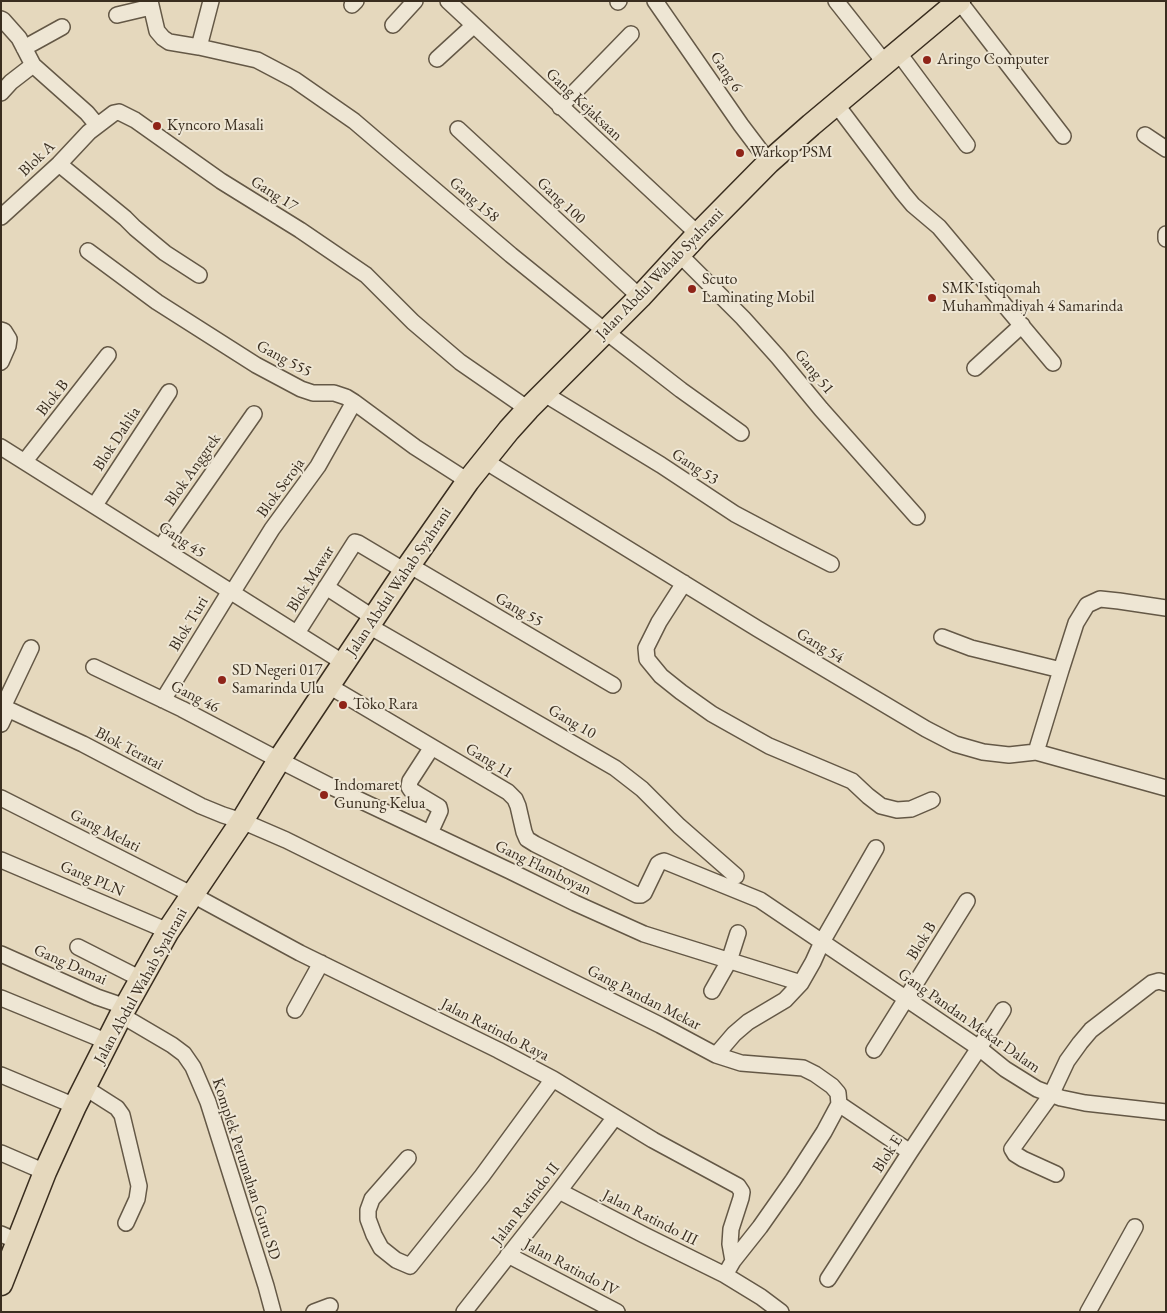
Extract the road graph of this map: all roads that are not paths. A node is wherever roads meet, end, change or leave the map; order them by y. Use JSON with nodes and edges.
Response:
{"nodes":[{"id":1,"x":211,"y":1,"type":"edge"},
{"id":2,"x":415,"y":1,"type":"edge"},
{"id":3,"x":448,"y":1,"type":"edge"},
{"id":4,"x":656,"y":1,"type":"edge"},
{"id":5,"x":836,"y":1,"type":"edge"},
{"id":6,"x":959,"y":1,"type":"edge"},
{"id":7,"x":150,"y":4,"type":"edge"},
{"id":8,"x":117,"y":15,"type":"dead end"},
{"id":9,"x":1,"y":19,"type":"edge"},
{"id":10,"x":393,"y":25,"type":"dead end"},
{"id":11,"x":473,"y":26,"type":"junction"},
{"id":12,"x":62,"y":27,"type":"dead end"},
{"id":13,"x":631,"y":34,"type":"dead end"},
{"id":14,"x":199,"y":47,"type":"junction"},
{"id":15,"x":24,"y":48,"type":"junction"},
{"id":16,"x":891,"y":58,"type":"junction"},
{"id":17,"x":437,"y":59,"type":"dead end"},
{"id":18,"x":33,"y":65,"type":"junction"},
{"id":19,"x":1,"y":93,"type":"edge"},
{"id":20,"x":836,"y":104,"type":"junction"},
{"id":21,"x":560,"y":107,"type":"junction"},
{"id":22,"x":97,"y":125,"type":"junction"},
{"id":23,"x":458,"y":129,"type":"dead end"},
{"id":24,"x":1145,"y":135,"type":"dead end"},
{"id":25,"x":1063,"y":136,"type":"dead end"},
{"id":26,"x":967,"y":145,"type":"dead end"},
{"id":27,"x":1166,"y":149,"type":"edge"},
{"id":28,"x":769,"y":162,"type":"junction"},
{"id":29,"x":59,"y":164,"type":"junction"},
{"id":30,"x":1,"y":217,"type":"edge"},
{"id":31,"x":698,"y":234,"type":"junction"},
{"id":32,"x":1166,"y":234,"type":"edge"},
{"id":33,"x":1166,"y":239,"type":"edge"},
{"id":34,"x":88,"y":252,"type":"dead end"},
{"id":35,"x":679,"y":254,"type":"junction"},
{"id":36,"x":199,"y":275,"type":"dead end"},
{"id":37,"x":640,"y":297,"type":"junction"},
{"id":38,"x":1022,"y":325,"type":"junction"},
{"id":39,"x":1,"y":330,"type":"edge"},
{"id":40,"x":605,"y":332,"type":"junction"},
{"id":41,"x":108,"y":356,"type":"dead end"},
{"id":42,"x":1,"y":362,"type":"edge"},
{"id":43,"x":1053,"y":364,"type":"dead end"},
{"id":44,"x":975,"y":368,"type":"dead end"},
{"id":45,"x":169,"y":392,"type":"dead end"},
{"id":46,"x":536,"y":401,"type":"junction"},
{"id":47,"x":354,"y":402,"type":"junction"},
{"id":48,"x":254,"y":414,"type":"dead end"},
{"id":49,"x":741,"y":433,"type":"dead end"},
{"id":50,"x":1,"y":447,"type":"edge"},
{"id":51,"x":25,"y":461,"type":"junction"},
{"id":52,"x":485,"y":461,"type":"junction"},
{"id":53,"x":468,"y":482,"type":"junction"},
{"id":54,"x":95,"y":505,"type":"junction"},
{"id":55,"x":916,"y":517,"type":"dead end"},
{"id":56,"x":161,"y":547,"type":"junction"},
{"id":57,"x":831,"y":564,"type":"dead end"},
{"id":58,"x":407,"y":568,"type":"junction"},
{"id":59,"x":684,"y":583,"type":"junction"},
{"id":60,"x":326,"y":587,"type":"junction"},
{"id":61,"x":231,"y":592,"type":"junction"},
{"id":62,"x":1166,"y":608,"type":"edge"},
{"id":63,"x":372,"y":622,"type":"junction"},
{"id":64,"x":297,"y":633,"type":"junction"},
{"id":65,"x":942,"y":637,"type":"dead end"},
{"id":66,"x":30,"y":648,"type":"dead end"},
{"id":67,"x":344,"y":663,"type":"junction"},
{"id":68,"x":94,"y":667,"type":"dead end"},
{"id":69,"x":1061,"y":670,"type":"junction"},
{"id":70,"x":613,"y":685,"type":"dead end"},
{"id":71,"x":329,"y":686,"type":"junction"},
{"id":72,"x":163,"y":700,"type":"junction"},
{"id":73,"x":4,"y":707,"type":"edge"},
{"id":74,"x":1,"y":724,"type":"edge"},
{"id":75,"x":432,"y":747,"type":"junction"},
{"id":76,"x":1036,"y":752,"type":"junction"},
{"id":77,"x":279,"y":760,"type":"junction"},
{"id":78,"x":1166,"y":788,"type":"edge"},
{"id":79,"x":1,"y":798,"type":"edge"},
{"id":80,"x":932,"y":800,"type":"dead end"},
{"id":81,"x":242,"y":821,"type":"junction"},
{"id":82,"x":430,"y":833,"type":"junction"},
{"id":83,"x":876,"y":848,"type":"dead end"},
{"id":84,"x":1,"y":860,"type":"edge"},
{"id":85,"x":736,"y":876,"type":"dead end"},
{"id":86,"x":637,"y":894,"type":"joint"},
{"id":87,"x":193,"y":895,"type":"junction"},
{"id":88,"x":968,"y":901,"type":"dead end"},
{"id":89,"x":168,"y":931,"type":"junction"},
{"id":90,"x":738,"y":933,"type":"dead end"},
{"id":91,"x":822,"y":942,"type":"junction"},
{"id":92,"x":78,"y":947,"type":"dead end"},
{"id":93,"x":1,"y":954,"type":"edge"},
{"id":94,"x":729,"y":961,"type":"junction"},
{"id":95,"x":321,"y":963,"type":"junction"},
{"id":96,"x":141,"y":979,"type":"junction"},
{"id":97,"x":800,"y":983,"type":"junction"},
{"id":98,"x":1166,"y":983,"type":"edge"},
{"id":99,"x":712,"y":991,"type":"dead end"},
{"id":100,"x":1,"y":998,"type":"edge"},
{"id":101,"x":907,"y":999,"type":"junction"},
{"id":102,"x":295,"y":1010,"type":"dead end"},
{"id":103,"x":1003,"y":1010,"type":"dead end"},
{"id":104,"x":124,"y":1011,"type":"junction"},
{"id":105,"x":108,"y":1042,"type":"junction"},
{"id":106,"x":979,"y":1048,"type":"junction"},
{"id":107,"x":874,"y":1050,"type":"dead end"},
{"id":108,"x":716,"y":1055,"type":"junction"},
{"id":109,"x":1,"y":1075,"type":"edge"},
{"id":110,"x":553,"y":1079,"type":"junction"},
{"id":111,"x":1051,"y":1095,"type":"junction"},
{"id":112,"x":80,"y":1097,"type":"junction"},
{"id":113,"x":839,"y":1104,"type":"junction"},
{"id":114,"x":1166,"y":1112,"type":"edge"},
{"id":115,"x":614,"y":1117,"type":"junction"},
{"id":116,"x":910,"y":1152,"type":"junction"},
{"id":117,"x":1,"y":1153,"type":"edge"},
{"id":118,"x":408,"y":1158,"type":"dead end"},
{"id":119,"x":45,"y":1172,"type":"junction"},
{"id":120,"x":1056,"y":1174,"type":"dead end"},
{"id":121,"x":560,"y":1191,"type":"junction"},
{"id":122,"x":126,"y":1224,"type":"dead end"},
{"id":123,"x":1135,"y":1227,"type":"dead end"},
{"id":124,"x":9,"y":1237,"type":"edge"},
{"id":125,"x":508,"y":1255,"type":"junction"},
{"id":126,"x":733,"y":1261,"type":"junction"},
{"id":127,"x":725,"y":1275,"type":"junction"},
{"id":128,"x":828,"y":1279,"type":"dead end"},
{"id":129,"x":1,"y":1284,"type":"edge"},
{"id":130,"x":330,"y":1306,"type":"dead end"},
{"id":131,"x":468,"y":1311,"type":"edge"},
{"id":132,"x":272,"y":1312,"type":"edge"},
{"id":133,"x":314,"y":1312,"type":"edge"},
{"id":134,"x":617,"y":1312,"type":"edge"},
{"id":135,"x":781,"y":1312,"type":"edge"},
{"id":136,"x":1088,"y":1312,"type":"edge"}],
"edges":[{"from":1,"to":14,"type":"street"},
{"from":2,"to":10,"type":"street"},
{"from":3,"to":11,"type":"street","name":"Gang Kejaksaan"},
{"from":4,"to":28,"type":"street","name":"Gang 6"},
{"from":5,"to":16,"type":"street"},
{"from":6,"to":16,"type":"highway","name":"Jalan Abdul Wahab Syahrani"},
{"from":6,"to":25,"type":"street"},
{"from":7,"to":8,"type":"street"},
{"from":7,"to":14,"type":"street","name":"Gang 158"},
{"from":9,"to":15,"type":"street"},
{"from":11,"to":17,"type":"street"},
{"from":11,"to":21,"type":"street","name":"Gang Kejaksaan"},
{"from":12,"to":15,"type":"street"},
{"from":13,"to":21,"type":"street"},
{"from":14,"to":40,"type":"street","name":"Gang 158"},
{"from":15,"to":18,"type":"street"},
{"from":16,"to":20,"type":"highway","name":"Jalan Abdul Wahab Syahrani"},
{"from":16,"to":26,"type":"street"},
{"from":18,"to":19,"type":"street"},
{"from":18,"to":22,"type":"street"},
{"from":20,"to":28,"type":"highway","name":"Jalan Abdul Wahab Syahrani"},
{"from":20,"to":38,"type":"street"},
{"from":21,"to":31,"type":"street","name":"Gang Kejaksaan"},
{"from":22,"to":29,"type":"street","name":"Blok A"},
{"from":22,"to":46,"type":"street","name":"Gang 17"},
{"from":23,"to":37,"type":"street","name":"Gang 100"},
{"from":24,"to":27,"type":"street"},
{"from":28,"to":31,"type":"highway","name":"Jalan Abdul Wahab Syahrani"},
{"from":29,"to":30,"type":"street","name":"Blok A"},
{"from":29,"to":36,"type":"street"},
{"from":31,"to":35,"type":"highway","name":"Jalan Abdul Wahab Syahrani"},
{"from":32,"to":33,"type":"street"},
{"from":34,"to":47,"type":"street","name":"Gang 555"},
{"from":35,"to":37,"type":"highway","name":"Jalan Abdul Wahab Syahrani"},
{"from":35,"to":55,"type":"street","name":"Gang 51"},
{"from":37,"to":40,"type":"highway","name":"Jalan Abdul Wahab Syahrani"},
{"from":38,"to":43,"type":"street"},
{"from":38,"to":44,"type":"street"},
{"from":39,"to":42,"type":"street"},
{"from":40,"to":46,"type":"highway","name":"Jalan Abdul Wahab Syahrani"},
{"from":40,"to":49,"type":"street","name":"Gang 158"},
{"from":41,"to":51,"type":"street","name":"Blok B"},
{"from":45,"to":54,"type":"street","name":"Blok Dahlia"},
{"from":46,"to":52,"type":"highway","name":"Jalan Abdul Wahab Syahrani"},
{"from":46,"to":57,"type":"street","name":"Gang 53"},
{"from":47,"to":53,"type":"street","name":"Gang 555"},
{"from":47,"to":61,"type":"street","name":"Blok Seroja"},
{"from":48,"to":56,"type":"street","name":"Blok Anggrek"},
{"from":50,"to":51,"type":"street","name":"Gang 45"},
{"from":51,"to":54,"type":"street","name":"Gang 45"},
{"from":52,"to":53,"type":"highway","name":"Jalan Abdul Wahab Syahrani"},
{"from":52,"to":59,"type":"street","name":"Gang 54"},
{"from":53,"to":58,"type":"highway","name":"Jalan Abdul Wahab Syahrani"},
{"from":54,"to":56,"type":"street","name":"Gang 45"},
{"from":56,"to":61,"type":"street","name":"Gang 45"},
{"from":58,"to":60,"type":"street","name":"Blok Mawar"},
{"from":58,"to":63,"type":"highway","name":"Jalan Abdul Wahab Syahrani"},
{"from":58,"to":70,"type":"street","name":"Gang 55"},
{"from":59,"to":76,"type":"street","name":"Gang 54"},
{"from":59,"to":80,"type":"street"},
{"from":60,"to":63,"type":"street","name":"Gang 10"},
{"from":60,"to":64,"type":"street","name":"Blok Mawar"},
{"from":61,"to":64,"type":"street","name":"Gang 45"},
{"from":61,"to":72,"type":"street","name":"Blok Turi"},
{"from":62,"to":69,"type":"street"},
{"from":63,"to":67,"type":"highway","name":"Jalan Abdul Wahab Syahrani"},
{"from":63,"to":85,"type":"street","name":"Gang 10"},
{"from":64,"to":67,"type":"street","name":"Gang 45"},
{"from":65,"to":69,"type":"street"},
{"from":66,"to":73,"type":"street"},
{"from":67,"to":71,"type":"highway","name":"Jalan Abdul Wahab Syahrani"},
{"from":68,"to":72,"type":"street","name":"Gang 46"},
{"from":69,"to":76,"type":"street"},
{"from":71,"to":75,"type":"street","name":"Gang 11"},
{"from":71,"to":77,"type":"highway","name":"Jalan Abdul Wahab Syahrani"},
{"from":72,"to":77,"type":"street","name":"Gang 46"},
{"from":73,"to":74,"type":"street"},
{"from":73,"to":81,"type":"street","name":"Blok Teratai"},
{"from":75,"to":82,"type":"street"},
{"from":75,"to":86,"type":"street","name":"Gang 11"},
{"from":76,"to":78,"type":"street","name":"Gang 54"},
{"from":77,"to":81,"type":"highway","name":"Jalan Abdul Wahab Syahrani"},
{"from":77,"to":82,"type":"street","name":"Gang Flamboyan"},
{"from":79,"to":87,"type":"street","name":"Gang Melati"},
{"from":81,"to":87,"type":"highway","name":"Jalan Abdul Wahab Syahrani"},
{"from":81,"to":108,"type":"street","name":"Gang Pandan Mekar"},
{"from":82,"to":94,"type":"street","name":"Gang Flamboyan"},
{"from":83,"to":91,"type":"street"},
{"from":84,"to":89,"type":"street","name":"Gang PLN"},
{"from":86,"to":91,"type":"street","name":"Gang Pandan Mekar Dalam"},
{"from":87,"to":89,"type":"highway","name":"Jalan Abdul Wahab Syahrani"},
{"from":87,"to":95,"type":"street","name":"Jalan Ratindo Raya"},
{"from":88,"to":101,"type":"street","name":"Blok B"},
{"from":89,"to":96,"type":"highway","name":"Jalan Abdul Wahab Syahrani"},
{"from":90,"to":94,"type":"street"},
{"from":91,"to":97,"type":"street"},
{"from":91,"to":101,"type":"street","name":"Gang Pandan Mekar Dalam"},
{"from":92,"to":96,"type":"street"},
{"from":93,"to":104,"type":"street","name":"Gang Damai"},
{"from":94,"to":97,"type":"street","name":"Gang Flamboyan"},
{"from":94,"to":99,"type":"street"},
{"from":95,"to":102,"type":"street"},
{"from":95,"to":110,"type":"street","name":"Jalan Ratindo Raya"},
{"from":96,"to":104,"type":"highway","name":"Jalan Abdul Wahab Syahrani"},
{"from":97,"to":108,"type":"street"},
{"from":98,"to":111,"type":"street"},
{"from":100,"to":105,"type":"street"},
{"from":101,"to":106,"type":"street","name":"Gang Pandan Mekar Dalam"},
{"from":101,"to":107,"type":"street","name":"Blok B"},
{"from":103,"to":106,"type":"street","name":"Blok E"},
{"from":104,"to":105,"type":"highway","name":"Jalan Abdul Wahab Syahrani"},
{"from":104,"to":132,"type":"street","name":"Komplek Perumahan Guru SD"},
{"from":105,"to":112,"type":"highway","name":"Jalan Abdul Wahab Syahrani"},
{"from":106,"to":111,"type":"street","name":"Gang Pandan Mekar Dalam"},
{"from":106,"to":116,"type":"street","name":"Blok E"},
{"from":108,"to":113,"type":"street","name":"Gang Pandan Mekar"},
{"from":109,"to":112,"type":"street"},
{"from":110,"to":115,"type":"street"},
{"from":110,"to":118,"type":"street","name":"Jalan Ratindo Raya"},
{"from":111,"to":114,"type":"street","name":"Gang Pandan Mekar Dalam"},
{"from":111,"to":120,"type":"street"},
{"from":112,"to":119,"type":"highway","name":"Jalan Abdul Wahab Syahrani"},
{"from":112,"to":122,"type":"street"},
{"from":113,"to":116,"type":"street"},
{"from":113,"to":126,"type":"street"},
{"from":115,"to":121,"type":"street","name":"Jalan Ratindo II"},
{"from":115,"to":126,"type":"street"},
{"from":116,"to":128,"type":"street","name":"Blok E"},
{"from":117,"to":119,"type":"street"},
{"from":119,"to":124,"type":"highway","name":"Jalan Abdul Wahab Syahrani"},
{"from":121,"to":125,"type":"street","name":"Jalan Ratindo II"},
{"from":121,"to":127,"type":"street","name":"Jalan Ratindo III"},
{"from":123,"to":136,"type":"street"},
{"from":124,"to":129,"type":"highway","name":"Jalan Abdul Wahab Syahrani"},
{"from":125,"to":131,"type":"street","name":"Jalan Ratindo II"},
{"from":125,"to":134,"type":"street","name":"Jalan Ratindo IV"},
{"from":126,"to":127,"type":"street"},
{"from":127,"to":135,"type":"street","name":"Jalan Ratindo III"},
{"from":130,"to":133,"type":"street"}]}
